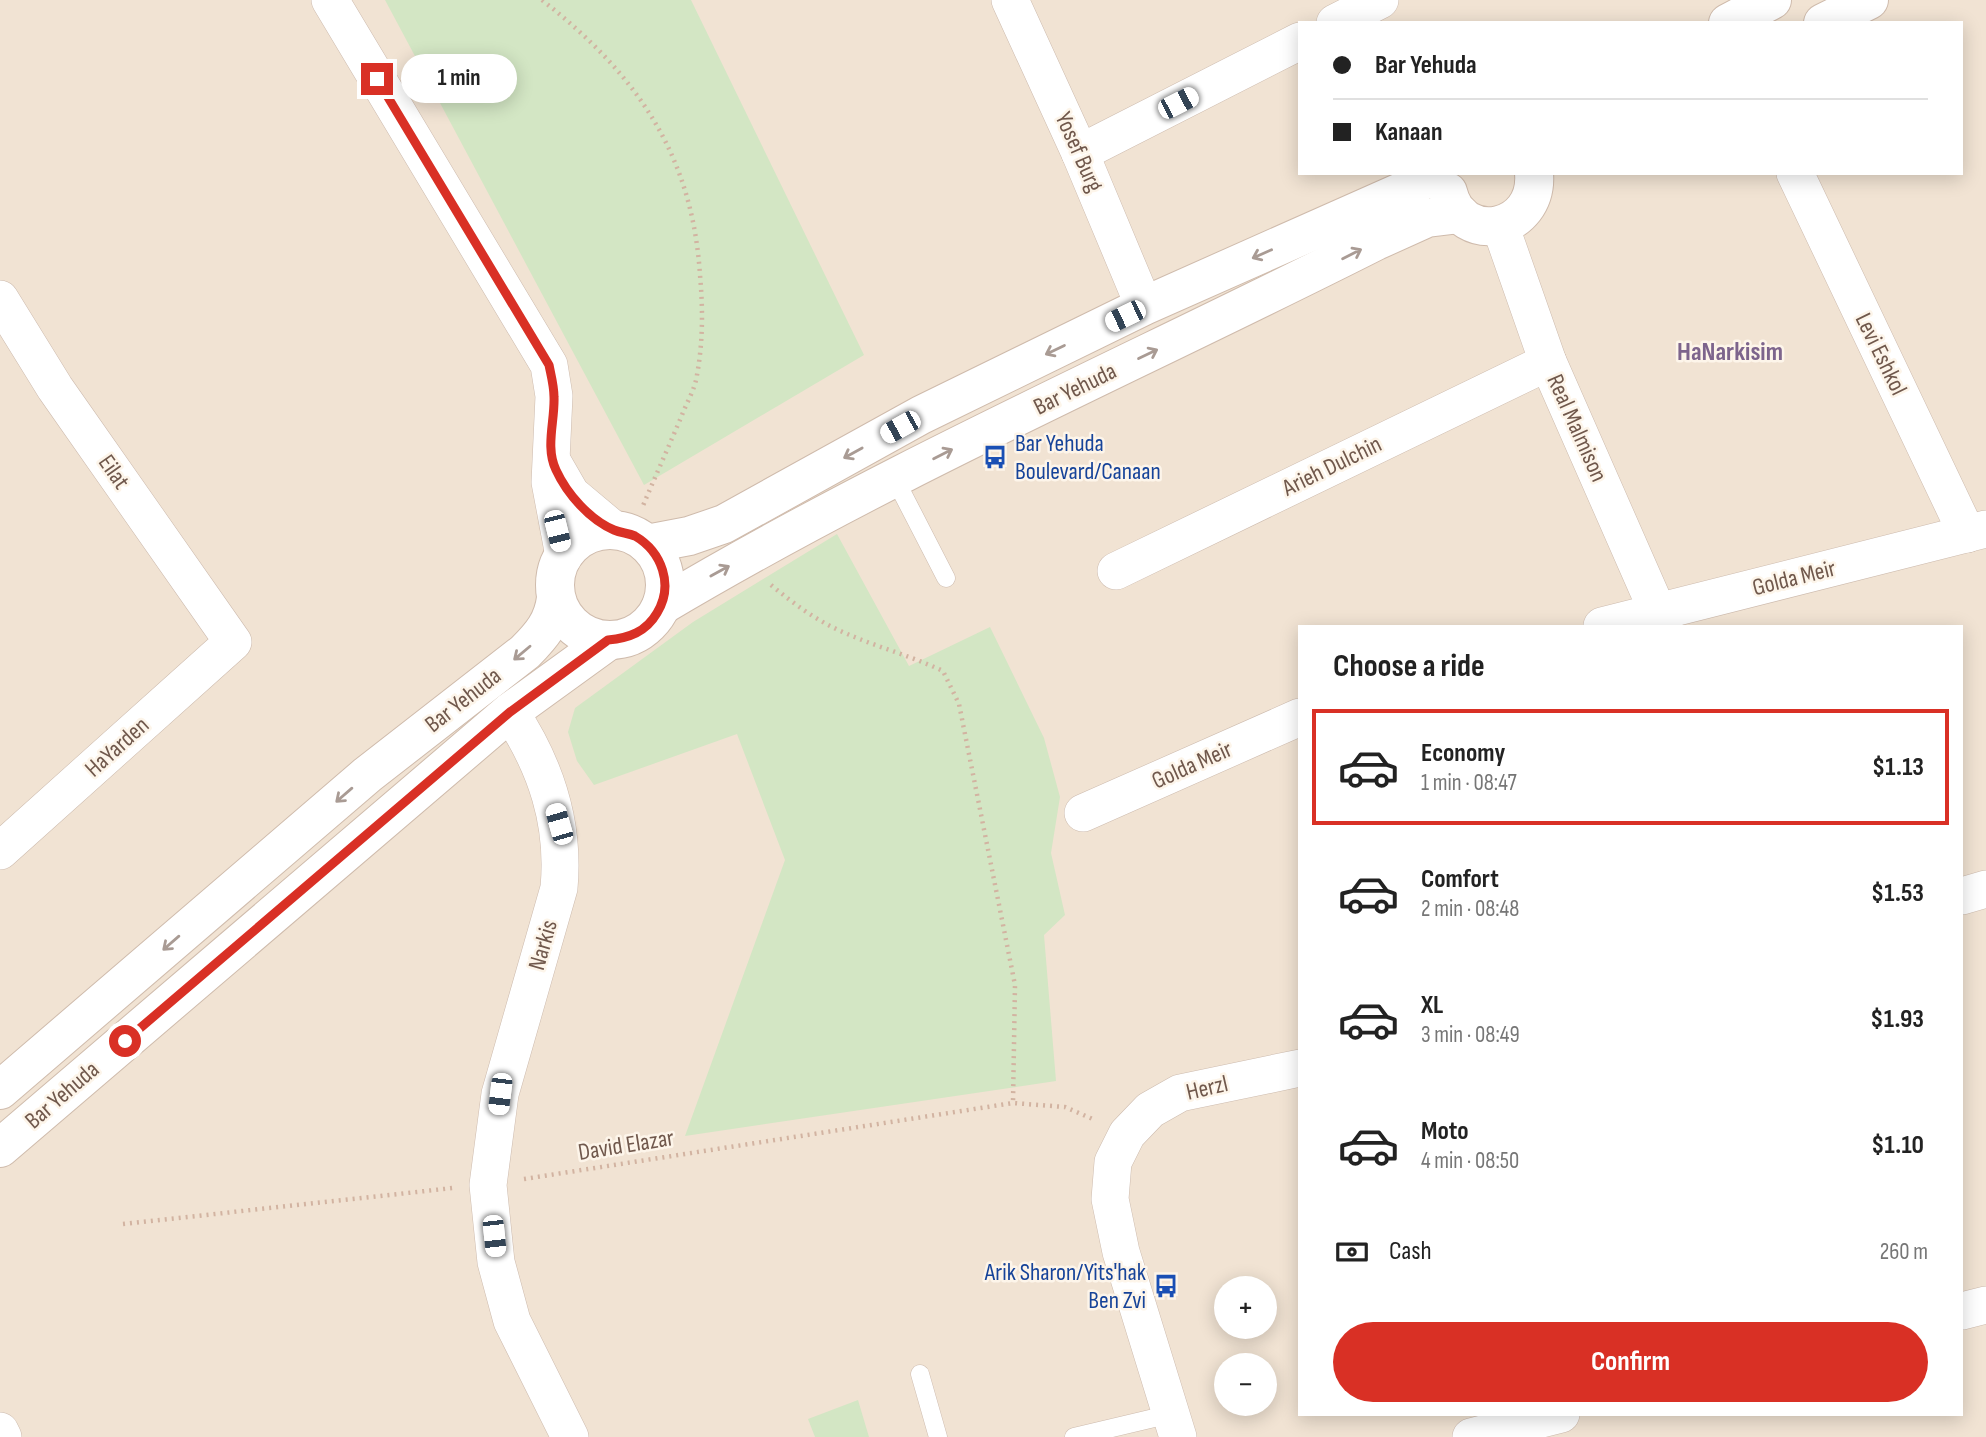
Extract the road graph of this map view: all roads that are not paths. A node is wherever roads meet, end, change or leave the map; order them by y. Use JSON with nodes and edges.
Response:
{"nodes":[{"id":1,"x":330,"y":0,"type":"edge"},
{"id":2,"x":1010,"y":0,"type":"edge"},
{"id":3,"x":1380,"y":0,"type":"edge"},
{"id":4,"x":1772,"y":0,"type":"edge"},
{"id":5,"x":1869,"y":0,"type":"edge"},
{"id":6,"x":1339,"y":21,"type":"edge"},
{"id":7,"x":1732,"y":21,"type":"edge"},
{"id":8,"x":1827,"y":21,"type":"edge"},
{"id":9,"x":1298,"y":42,"type":"edge"},
{"id":10,"x":1080,"y":153,"type":"junction"},
{"id":11,"x":1431,"y":175,"type":"edge"},
{"id":12,"x":1447,"y":175,"type":"edge"},
{"id":13,"x":1796,"y":175,"type":"edge"},
{"id":14,"x":1537,"y":177,"type":"edge"},
{"id":15,"x":1460,"y":214,"type":"junction"},
{"id":16,"x":1500,"y":225,"type":"junction"},
{"id":17,"x":0,"y":299,"type":"edge"},
{"id":18,"x":1144,"y":306,"type":"junction"},
{"id":19,"x":1548,"y":362,"type":"junction"},
{"id":20,"x":550,"y":457,"type":"junction"},
{"id":21,"x":895,"y":479,"type":"junction"},
{"id":22,"x":1977,"y":532,"type":"edge"},
{"id":23,"x":631,"y":536,"type":"junction"},
{"id":24,"x":564,"y":556,"type":"junction"},
{"id":25,"x":1116,"y":571,"type":"dead end"},
{"id":26,"x":946,"y":578,"type":"dead end"},
{"id":27,"x":556,"y":598,"type":"junction"},
{"id":28,"x":662,"y":606,"type":"junction"},
{"id":29,"x":1661,"y":619,"type":"edge"},
{"id":30,"x":1610,"y":625,"type":"edge"},
{"id":31,"x":608,"y":640,"type":"junction"},
{"id":32,"x":233,"y":642,"type":"joint"},
{"id":33,"x":510,"y":712,"type":"junction"},
{"id":34,"x":1298,"y":718,"type":"edge"},
{"id":35,"x":1083,"y":813,"type":"dead end"},
{"id":36,"x":0,"y":851,"type":"edge"},
{"id":37,"x":1986,"y":888,"type":"edge"},
{"id":38,"x":1963,"y":896,"type":"edge"},
{"id":39,"x":1298,"y":1068,"type":"edge"},
{"id":40,"x":0,"y":1090,"type":"edge"},
{"id":41,"x":0,"y":1148,"type":"edge"},
{"id":42,"x":1986,"y":1305,"type":"edge"},
{"id":43,"x":1963,"y":1311,"type":"edge"},
{"id":44,"x":920,"y":1374,"type":"dead end"},
{"id":45,"x":1553,"y":1416,"type":"edge"},
{"id":46,"x":1174,"y":1426,"type":"edge"},
{"id":47,"x":0,"y":1431,"type":"edge"},
{"id":48,"x":3,"y":1437,"type":"edge"},
{"id":49,"x":570,"y":1437,"type":"edge"},
{"id":50,"x":938,"y":1437,"type":"edge"},
{"id":51,"x":1074,"y":1437,"type":"edge"},
{"id":52,"x":1471,"y":1437,"type":"edge"}],
"edges":[{"from":1,"to":20,"type":"street"},
{"from":2,"to":10,"type":"street","name":"Yosef Burg"},
{"from":3,"to":6,"type":"street"},
{"from":4,"to":7,"type":"street"},
{"from":5,"to":8,"type":"street"},
{"from":9,"to":10,"type":"street"},
{"from":10,"to":18,"type":"street","name":"Yosef Burg"},
{"from":11,"to":18,"type":"street","name":"Bar Yehuda","one_way":true},
{"from":12,"to":15,"type":"street"},
{"from":13,"to":22,"type":"street","name":"Levi Eshkol"},
{"from":14,"to":16,"type":"street"},
{"from":15,"to":16,"type":"street"},
{"from":21,"to":15,"type":"street","name":"Bar Yehuda","one_way":true},
{"from":16,"to":19,"type":"street","name":"Real Malmison"},
{"from":17,"to":32,"type":"street","name":"Eilat"},
{"from":18,"to":23,"type":"street","name":"Bar Yehuda","one_way":true},
{"from":19,"to":25,"type":"street","name":"Arieh Dulchin"},
{"from":19,"to":29,"type":"street","name":"Real Malmison"},
{"from":20,"to":23,"type":"street"},
{"from":20,"to":24,"type":"street"},
{"from":21,"to":26,"type":"lane"},
{"from":28,"to":21,"type":"street","name":"Bar Yehuda","one_way":true},
{"from":22,"to":29,"type":"street","name":"Golda Meir"},
{"from":23,"to":24,"type":"street"},
{"from":23,"to":28,"type":"street"},
{"from":24,"to":27,"type":"street"},
{"from":27,"to":31,"type":"street"},
{"from":27,"to":40,"type":"street","name":"Bar Yehuda","one_way":true},
{"from":28,"to":31,"type":"street"},
{"from":29,"to":30,"type":"street","name":"Golda Meir"},
{"from":31,"to":33,"type":"street","name":"Bar Yehuda"},
{"from":32,"to":36,"type":"street","name":"HaYarden"},
{"from":33,"to":41,"type":"street","name":"Bar Yehuda"},
{"from":33,"to":49,"type":"street","name":"Narkis"},
{"from":34,"to":35,"type":"street","name":"Golda Meir"},
{"from":37,"to":38,"type":"street"},
{"from":39,"to":46,"type":"street","name":"Herzl"},
{"from":42,"to":43,"type":"street"},
{"from":44,"to":50,"type":"lane"},
{"from":45,"to":52,"type":"street"},
{"from":46,"to":51,"type":"lane"},
{"from":47,"to":48,"type":"street"}]}
